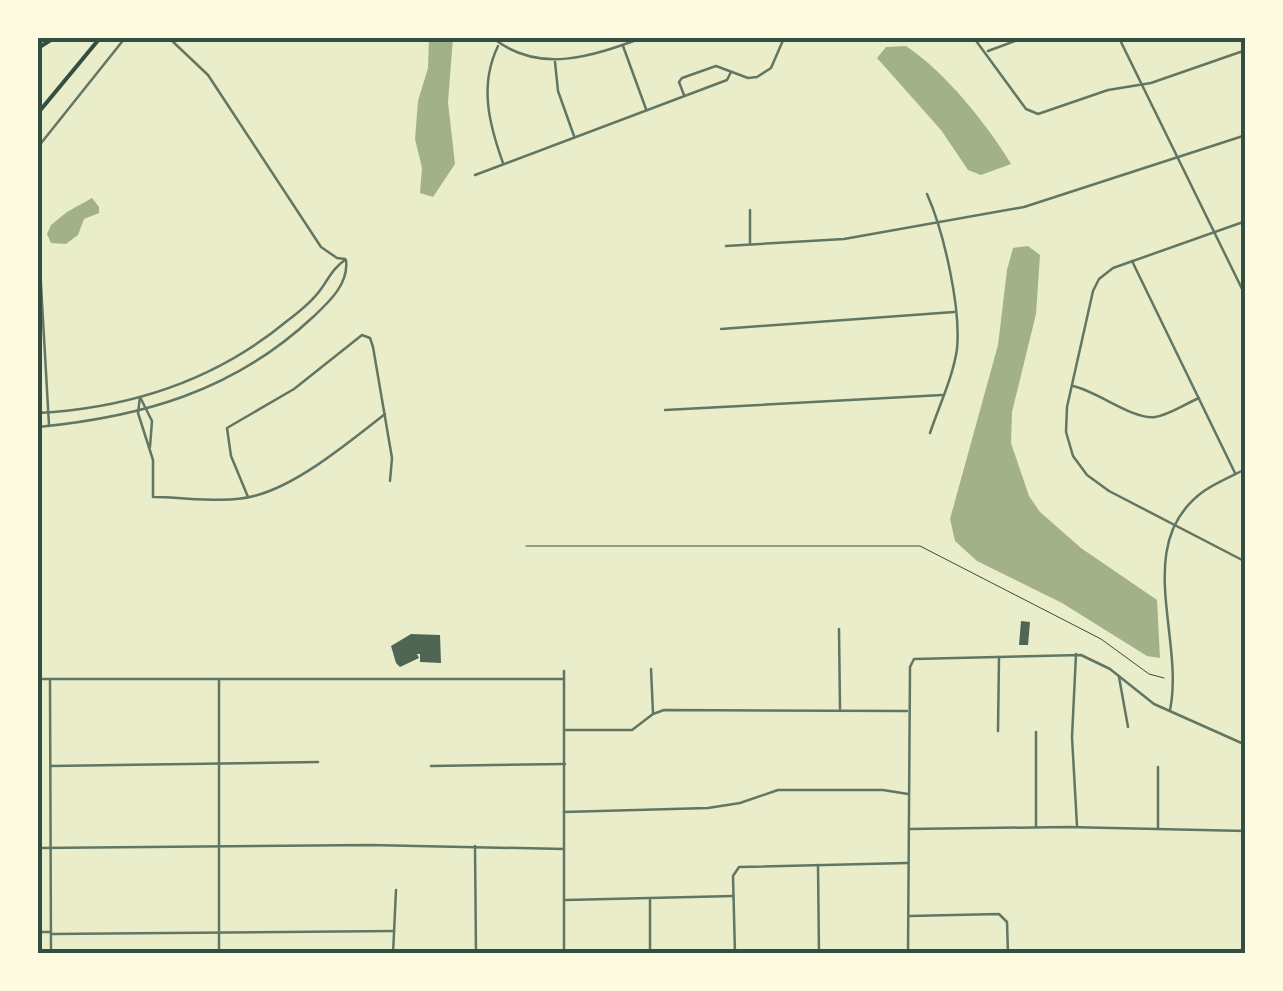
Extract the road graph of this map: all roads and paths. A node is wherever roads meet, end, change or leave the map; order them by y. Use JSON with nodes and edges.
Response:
{"nodes":[{"id":1,"x":53,"y":38,"type":"edge"},
{"id":2,"x":100,"y":38,"type":"edge"},
{"id":3,"x":125,"y":38,"type":"edge"},
{"id":4,"x":169,"y":38,"type":"edge"},
{"id":5,"x":493,"y":38,"type":"edge"},
{"id":6,"x":642,"y":38,"type":"edge"},
{"id":7,"x":784,"y":38,"type":"edge"},
{"id":8,"x":974,"y":38,"type":"edge"},
{"id":9,"x":1023,"y":38,"type":"edge"},
{"id":10,"x":1119,"y":38,"type":"edge"},
{"id":11,"x":500,"y":43,"type":"junction"},
{"id":12,"x":623,"y":44,"type":"junction"},
{"id":13,"x":38,"y":47,"type":"edge"},
{"id":14,"x":1246,"y":50,"type":"edge"},
{"id":15,"x":987,"y":52,"type":"junction"},
{"id":16,"x":555,"y":60,"type":"junction"},
{"id":17,"x":732,"y":72,"type":"junction"},
{"id":18,"x":1142,"y":86,"type":"junction"},
{"id":19,"x":684,"y":96,"type":"junction"},
{"id":20,"x":646,"y":110,"type":"junction"},
{"id":21,"x":38,"y":114,"type":"edge"},
{"id":22,"x":1246,"y":135,"type":"edge"},
{"id":23,"x":574,"y":138,"type":"junction"},
{"id":24,"x":38,"y":147,"type":"edge"},
{"id":25,"x":1177,"y":158,"type":"junction"},
{"id":26,"x":504,"y":164,"type":"junction"},
{"id":27,"x":475,"y":175,"type":"dead end"},
{"id":28,"x":928,"y":194,"type":"dead end"},
{"id":29,"x":750,"y":210,"type":"dead end"},
{"id":30,"x":939,"y":221,"type":"junction"},
{"id":31,"x":1246,"y":221,"type":"edge"},
{"id":32,"x":38,"y":232,"type":"edge"},
{"id":33,"x":1214,"y":232,"type":"junction"},
{"id":34,"x":750,"y":244,"type":"junction"},
{"id":35,"x":726,"y":246,"type":"dead end"},
{"id":36,"x":346,"y":260,"type":"junction"},
{"id":37,"x":1132,"y":261,"type":"junction"},
{"id":38,"x":1246,"y":297,"type":"edge"},
{"id":39,"x":956,"y":312,"type":"junction"},
{"id":40,"x":721,"y":329,"type":"dead end"},
{"id":41,"x":1071,"y":386,"type":"junction"},
{"id":42,"x":942,"y":395,"type":"junction"},
{"id":43,"x":140,"y":397,"type":"junction"},
{"id":44,"x":1199,"y":398,"type":"junction"},
{"id":45,"x":149,"y":410,"type":"junction"},
{"id":46,"x":665,"y":410,"type":"dead end"},
{"id":47,"x":38,"y":412,"type":"edge"},
{"id":48,"x":49,"y":412,"type":"junction"},
{"id":49,"x":138,"y":413,"type":"junction"},
{"id":50,"x":385,"y":414,"type":"junction"},
{"id":51,"x":50,"y":426,"type":"junction"},
{"id":52,"x":38,"y":427,"type":"edge"},
{"id":53,"x":930,"y":433,"type":"dead end"},
{"id":54,"x":150,"y":447,"type":"junction"},
{"id":55,"x":1246,"y":469,"type":"edge"},
{"id":56,"x":1236,"y":474,"type":"junction"},
{"id":57,"x":390,"y":481,"type":"dead end"},
{"id":58,"x":248,"y":497,"type":"junction"},
{"id":59,"x":1174,"y":525,"type":"junction"},
{"id":60,"x":526,"y":546,"type":"dead end"},
{"id":61,"x":1246,"y":562,"type":"edge"},
{"id":62,"x":839,"y":629,"type":"dead end"},
{"id":63,"x":1076,"y":654,"type":"junction"},
{"id":64,"x":999,"y":656,"type":"junction"},
{"id":65,"x":651,"y":669,"type":"dead end"},
{"id":66,"x":564,"y":671,"type":"dead end"},
{"id":67,"x":1119,"y":676,"type":"junction"},
{"id":68,"x":564,"y":678,"type":"junction"},
{"id":69,"x":38,"y":679,"type":"edge"},
{"id":70,"x":50,"y":679,"type":"junction"},
{"id":71,"x":221,"y":679,"type":"junction"},
{"id":72,"x":1172,"y":680,"type":"junction"},
{"id":73,"x":840,"y":710,"type":"junction"},
{"id":74,"x":909,"y":710,"type":"junction"},
{"id":75,"x":1170,"y":712,"type":"junction"},
{"id":76,"x":653,"y":714,"type":"junction"},
{"id":77,"x":1128,"y":728,"type":"dead end"},
{"id":78,"x":564,"y":730,"type":"junction"},
{"id":79,"x":998,"y":731,"type":"dead end"},
{"id":80,"x":1036,"y":732,"type":"dead end"},
{"id":81,"x":1246,"y":746,"type":"edge"},
{"id":82,"x":318,"y":762,"type":"dead end"},
{"id":83,"x":220,"y":764,"type":"junction"},
{"id":84,"x":565,"y":764,"type":"junction"},
{"id":85,"x":49,"y":766,"type":"junction"},
{"id":86,"x":431,"y":766,"type":"dead end"},
{"id":87,"x":1158,"y":767,"type":"dead end"},
{"id":88,"x":908,"y":794,"type":"junction"},
{"id":89,"x":564,"y":812,"type":"junction"},
{"id":90,"x":1036,"y":828,"type":"junction"},
{"id":91,"x":1077,"y":828,"type":"junction"},
{"id":92,"x":908,"y":829,"type":"junction"},
{"id":93,"x":1158,"y":829,"type":"junction"},
{"id":94,"x":1245,"y":831,"type":"edge"},
{"id":95,"x":476,"y":846,"type":"junction"},
{"id":96,"x":38,"y":848,"type":"edge"},
{"id":97,"x":50,"y":848,"type":"junction"},
{"id":98,"x":220,"y":848,"type":"junction"},
{"id":99,"x":564,"y":849,"type":"junction"},
{"id":100,"x":908,"y":863,"type":"junction"},
{"id":101,"x":818,"y":865,"type":"junction"},
{"id":102,"x":396,"y":890,"type":"dead end"},
{"id":103,"x":734,"y":896,"type":"junction"},
{"id":104,"x":564,"y":900,"type":"junction"},
{"id":105,"x":650,"y":900,"type":"junction"},
{"id":106,"x":907,"y":916,"type":"junction"},
{"id":107,"x":38,"y":932,"type":"edge"},
{"id":108,"x":220,"y":932,"type":"junction"},
{"id":109,"x":394,"y":932,"type":"junction"},
{"id":110,"x":51,"y":933,"type":"junction"},
{"id":111,"x":51,"y":954,"type":"edge"},
{"id":112,"x":219,"y":954,"type":"edge"},
{"id":113,"x":393,"y":954,"type":"edge"},
{"id":114,"x":476,"y":954,"type":"edge"},
{"id":115,"x":564,"y":954,"type":"edge"},
{"id":116,"x":650,"y":954,"type":"edge"},
{"id":117,"x":734,"y":954,"type":"edge"},
{"id":118,"x":819,"y":954,"type":"edge"},
{"id":119,"x":908,"y":954,"type":"edge"},
{"id":120,"x":1008,"y":954,"type":"edge"}],
"edges":[{"from":1,"to":13,"type":"main road"},
{"from":2,"to":21,"type":"main road"},
{"from":3,"to":24,"type":"street"},
{"from":4,"to":36,"type":"street"},
{"from":5,"to":11,"type":"street"},
{"from":6,"to":12,"type":"street"},
{"from":7,"to":17,"type":"street"},
{"from":8,"to":15,"type":"street"},
{"from":9,"to":15,"type":"street"},
{"from":10,"to":18,"type":"street"},
{"from":11,"to":16,"type":"street"},
{"from":11,"to":26,"type":"street"},
{"from":12,"to":16,"type":"street"},
{"from":12,"to":20,"type":"street"},
{"from":14,"to":18,"type":"street"},
{"from":15,"to":18,"type":"street"},
{"from":16,"to":23,"type":"street"},
{"from":17,"to":19,"type":"street"},
{"from":17,"to":19,"type":"street"},
{"from":18,"to":25,"type":"street"},
{"from":19,"to":20,"type":"street"},
{"from":20,"to":23,"type":"street"},
{"from":22,"to":25,"type":"street"},
{"from":23,"to":26,"type":"street"},
{"from":25,"to":30,"type":"street"},
{"from":25,"to":33,"type":"street"},
{"from":26,"to":27,"type":"street"},
{"from":28,"to":30,"type":"street"},
{"from":29,"to":34,"type":"street"},
{"from":30,"to":34,"type":"street"},
{"from":30,"to":39,"type":"street"},
{"from":31,"to":33,"type":"street"},
{"from":32,"to":48,"type":"street"},
{"from":33,"to":37,"type":"street"},
{"from":33,"to":38,"type":"street"},
{"from":34,"to":35,"type":"street"},
{"from":36,"to":43,"type":"street"},
{"from":36,"to":45,"type":"street"},
{"from":37,"to":41,"type":"street"},
{"from":37,"to":44,"type":"street"},
{"from":39,"to":40,"type":"street"},
{"from":39,"to":42,"type":"street"},
{"from":41,"to":44,"type":"street"},
{"from":41,"to":59,"type":"street"},
{"from":42,"to":46,"type":"street"},
{"from":42,"to":53,"type":"street"},
{"from":43,"to":45,"type":"street"},
{"from":43,"to":48,"type":"street"},
{"from":43,"to":49,"type":"street"},
{"from":44,"to":56,"type":"street"},
{"from":45,"to":49,"type":"street"},
{"from":45,"to":54,"type":"street"},
{"from":47,"to":48,"type":"street"},
{"from":48,"to":51,"type":"street"},
{"from":49,"to":51,"type":"street"},
{"from":49,"to":54,"type":"street"},
{"from":50,"to":57,"type":"street"},
{"from":50,"to":58,"type":"street"},
{"from":50,"to":58,"type":"street"},
{"from":51,"to":52,"type":"street"},
{"from":54,"to":58,"type":"street"},
{"from":55,"to":56,"type":"street"},
{"from":56,"to":59,"type":"street"},
{"from":59,"to":61,"type":"street"},
{"from":59,"to":72,"type":"street"},
{"from":60,"to":72,"type":"path"},
{"from":62,"to":73,"type":"street"},
{"from":63,"to":64,"type":"street"},
{"from":63,"to":67,"type":"street"},
{"from":63,"to":91,"type":"street"},
{"from":64,"to":74,"type":"street"},
{"from":64,"to":79,"type":"street"},
{"from":65,"to":76,"type":"street"},
{"from":66,"to":68,"type":"street"},
{"from":67,"to":75,"type":"street"},
{"from":67,"to":77,"type":"street"},
{"from":68,"to":71,"type":"street"},
{"from":68,"to":78,"type":"street"},
{"from":69,"to":70,"type":"street"},
{"from":70,"to":71,"type":"street"},
{"from":70,"to":85,"type":"street"},
{"from":71,"to":83,"type":"street"},
{"from":72,"to":75,"type":"street"},
{"from":73,"to":74,"type":"street"},
{"from":73,"to":76,"type":"street"},
{"from":74,"to":88,"type":"street"},
{"from":75,"to":81,"type":"street"},
{"from":76,"to":78,"type":"street"},
{"from":78,"to":84,"type":"street"},
{"from":80,"to":90,"type":"street"},
{"from":82,"to":83,"type":"street"},
{"from":83,"to":85,"type":"street"},
{"from":83,"to":98,"type":"street"},
{"from":84,"to":86,"type":"street"},
{"from":84,"to":89,"type":"street"},
{"from":85,"to":97,"type":"street"},
{"from":87,"to":93,"type":"street"},
{"from":88,"to":89,"type":"street"},
{"from":88,"to":92,"type":"street"},
{"from":89,"to":99,"type":"street"},
{"from":90,"to":91,"type":"street"},
{"from":90,"to":92,"type":"street"},
{"from":91,"to":93,"type":"street"},
{"from":92,"to":100,"type":"street"},
{"from":93,"to":94,"type":"street"},
{"from":95,"to":98,"type":"street"},
{"from":95,"to":99,"type":"street"},
{"from":95,"to":114,"type":"street"},
{"from":96,"to":97,"type":"street"},
{"from":97,"to":98,"type":"street"},
{"from":97,"to":110,"type":"street"},
{"from":98,"to":108,"type":"street"},
{"from":99,"to":104,"type":"street"},
{"from":100,"to":101,"type":"street"},
{"from":100,"to":106,"type":"street"},
{"from":101,"to":103,"type":"street"},
{"from":101,"to":118,"type":"street"},
{"from":102,"to":109,"type":"street"},
{"from":103,"to":105,"type":"street"},
{"from":103,"to":117,"type":"street"},
{"from":104,"to":105,"type":"street"},
{"from":104,"to":115,"type":"street"},
{"from":105,"to":116,"type":"street"},
{"from":106,"to":119,"type":"street"},
{"from":106,"to":120,"type":"street"},
{"from":107,"to":110,"type":"street"},
{"from":108,"to":109,"type":"street"},
{"from":108,"to":110,"type":"street"},
{"from":108,"to":112,"type":"street"},
{"from":109,"to":113,"type":"street"},
{"from":110,"to":111,"type":"street"}]}
